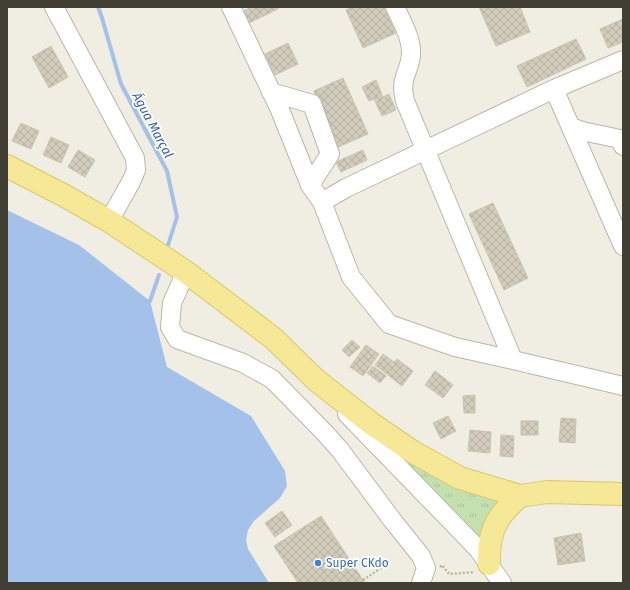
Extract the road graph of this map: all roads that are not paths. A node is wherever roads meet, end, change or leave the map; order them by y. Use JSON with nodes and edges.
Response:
{"nodes":[{"id":1,"x":54,"y":7,"type":"edge"},
{"id":2,"x":231,"y":7,"type":"edge"},
{"id":3,"x":395,"y":7,"type":"edge"},
{"id":4,"x":623,"y":60,"type":"edge"},
{"id":5,"x":554,"y":89,"type":"junction"},
{"id":6,"x":272,"y":92,"type":"junction"},
{"id":7,"x":571,"y":127,"type":"junction"},
{"id":8,"x":623,"y":146,"type":"edge"},
{"id":9,"x":426,"y":150,"type":"junction"},
{"id":10,"x":7,"y":166,"type":"edge"},
{"id":11,"x":310,"y":185,"type":"junction"},
{"id":12,"x":322,"y":202,"type":"junction"},
{"id":13,"x":109,"y":221,"type":"junction"},
{"id":14,"x":623,"y":246,"type":"edge"},
{"id":15,"x":186,"y":272,"type":"junction"},
{"id":16,"x":513,"y":360,"type":"junction"},
{"id":17,"x":316,"y":380,"type":"junction"},
{"id":18,"x":623,"y":386,"type":"edge"},
{"id":19,"x":623,"y":494,"type":"edge"},
{"id":20,"x":520,"y":496,"type":"junction"},
{"id":21,"x":489,"y":564,"type":"junction"},
{"id":22,"x":421,"y":583,"type":"edge"},
{"id":23,"x":502,"y":583,"type":"edge"}],
"edges":[{"from":1,"to":13,"type":"street"},
{"from":2,"to":6,"type":"street"},
{"from":3,"to":9,"type":"street"},
{"from":4,"to":5,"type":"street"},
{"from":5,"to":7,"type":"street"},
{"from":5,"to":9,"type":"street"},
{"from":6,"to":11,"type":"street"},
{"from":6,"to":11,"type":"street"},
{"from":7,"to":8,"type":"street"},
{"from":7,"to":14,"type":"street"},
{"from":9,"to":12,"type":"street"},
{"from":9,"to":16,"type":"street"},
{"from":10,"to":13,"type":"main road"},
{"from":11,"to":12,"type":"street"},
{"from":12,"to":16,"type":"street"},
{"from":13,"to":15,"type":"main road"},
{"from":15,"to":17,"type":"main road"},
{"from":15,"to":22,"type":"street"},
{"from":16,"to":18,"type":"street"},
{"from":17,"to":20,"type":"main road"},
{"from":17,"to":21,"type":"street"},
{"from":19,"to":20,"type":"main road"},
{"from":20,"to":21,"type":"main road"},
{"from":21,"to":23,"type":"street"}]}
